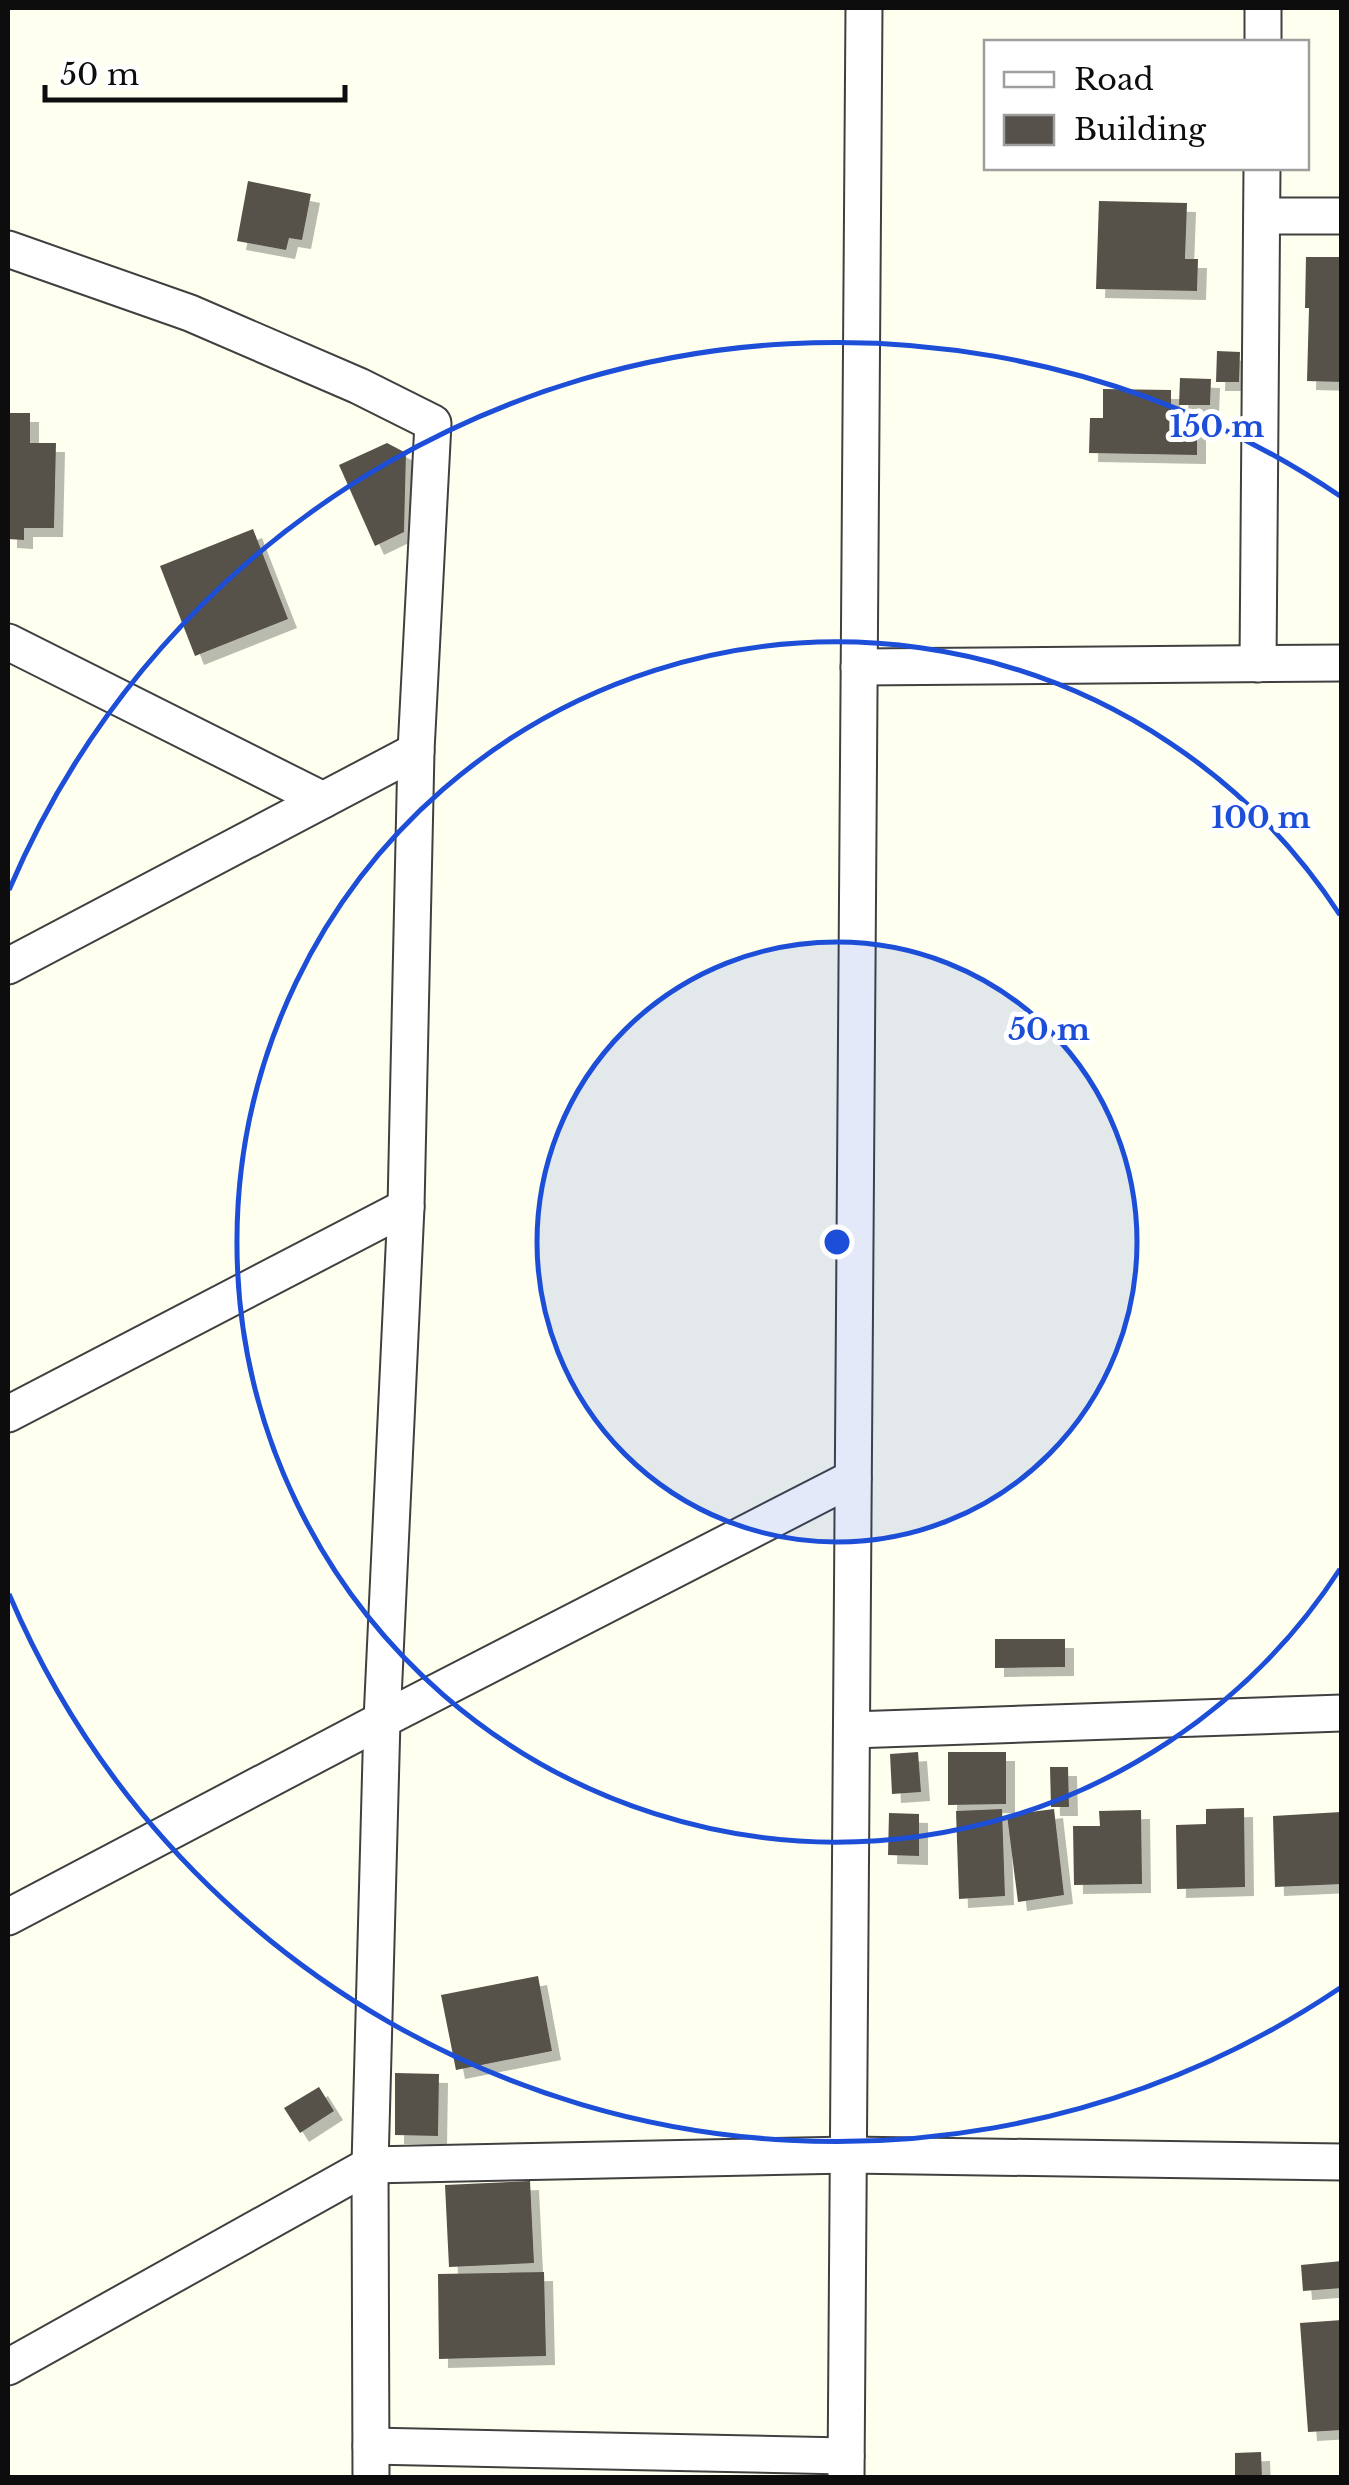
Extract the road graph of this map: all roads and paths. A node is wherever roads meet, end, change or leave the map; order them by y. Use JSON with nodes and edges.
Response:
{"nodes":[{"id":1,"x":864,"y":8,"type":"edge"},
{"id":2,"x":1264,"y":8,"type":"edge"},
{"id":3,"x":1263,"y":40,"type":"edge"},
{"id":4,"x":1262,"y":170,"type":"edge"},
{"id":5,"x":1262,"y":216,"type":"junction"},
{"id":6,"x":1342,"y":216,"type":"edge"},
{"id":7,"x":8,"y":249,"type":"edge"},
{"id":8,"x":8,"y":642,"type":"edge"},
{"id":9,"x":1342,"y":663,"type":"edge"},
{"id":10,"x":1258,"y":664,"type":"junction"},
{"id":11,"x":859,"y":667,"type":"junction"},
{"id":12,"x":416,"y":751,"type":"junction"},
{"id":13,"x":324,"y":800,"type":"junction"},
{"id":14,"x":8,"y":966,"type":"edge"},
{"id":15,"x":406,"y":1207,"type":"junction"},
{"id":16,"x":8,"y":1414,"type":"edge"},
{"id":17,"x":853,"y":1478,"type":"junction"},
{"id":18,"x":1342,"y":1713,"type":"edge"},
{"id":19,"x":382,"y":1720,"type":"junction"},
{"id":20,"x":852,"y":1730,"type":"junction"},
{"id":21,"x":8,"y":1917,"type":"edge"},
{"id":22,"x":849,"y":2155,"type":"junction"},
{"id":23,"x":1342,"y":2162,"type":"edge"},
{"id":24,"x":370,"y":2164,"type":"junction"},
{"id":25,"x":8,"y":2367,"type":"edge"},
{"id":26,"x":371,"y":2462,"type":"edge"},
{"id":27,"x":846,"y":2467,"type":"edge"}],
"edges":[{"from":1,"to":11,"type":"street"},
{"from":2,"to":3,"type":"street"},
{"from":4,"to":5,"type":"street"},
{"from":5,"to":6,"type":"street"},
{"from":5,"to":10,"type":"street"},
{"from":7,"to":12,"type":"street"},
{"from":8,"to":13,"type":"street"},
{"from":9,"to":10,"type":"street"},
{"from":10,"to":11,"type":"street"},
{"from":11,"to":17,"type":"street"},
{"from":12,"to":13,"type":"street"},
{"from":12,"to":15,"type":"street"},
{"from":13,"to":14,"type":"street"},
{"from":15,"to":16,"type":"street"},
{"from":15,"to":19,"type":"street"},
{"from":17,"to":19,"type":"street"},
{"from":17,"to":20,"type":"street"},
{"from":18,"to":20,"type":"street"},
{"from":19,"to":21,"type":"street"},
{"from":19,"to":24,"type":"street"},
{"from":20,"to":22,"type":"street"},
{"from":22,"to":23,"type":"street"},
{"from":22,"to":24,"type":"street"},
{"from":22,"to":27,"type":"street"},
{"from":24,"to":25,"type":"street"},
{"from":24,"to":26,"type":"street"},
{"from":26,"to":27,"type":"street"}]}
